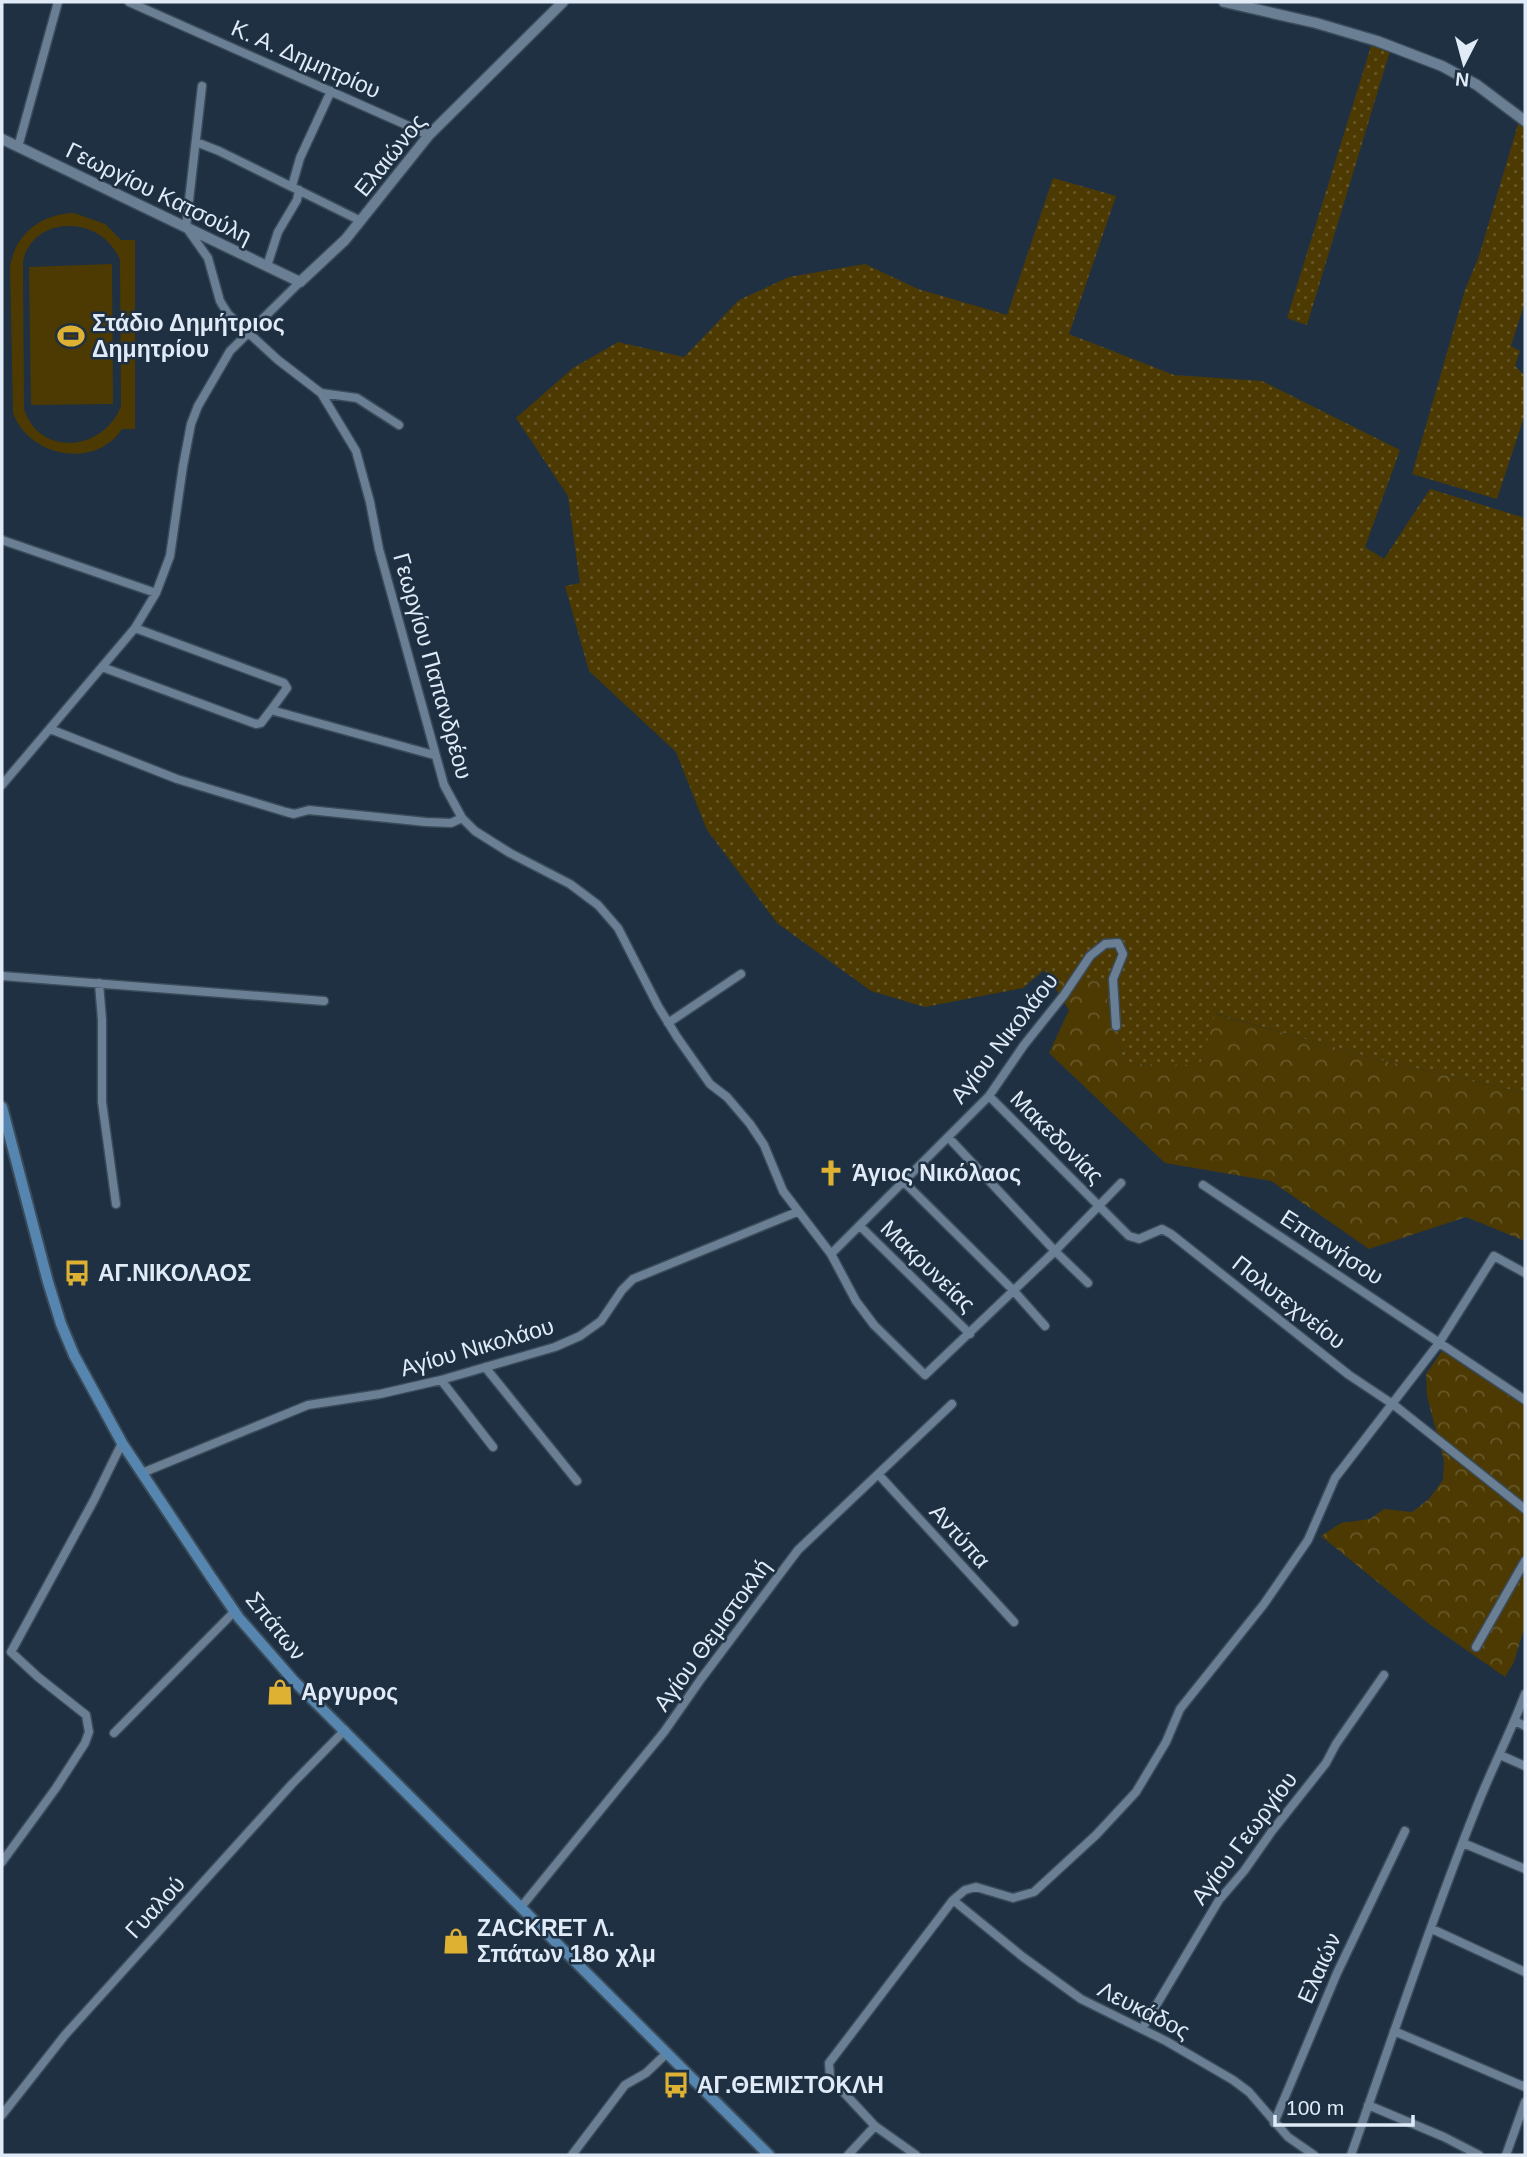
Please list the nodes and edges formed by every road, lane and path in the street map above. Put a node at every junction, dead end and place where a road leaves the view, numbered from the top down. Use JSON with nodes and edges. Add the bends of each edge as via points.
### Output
{"nodes":[{"id":1,"x":58,"y":2,"type":"edge"},
{"id":2,"x":129,"y":2,"type":"edge"},
{"id":3,"x":564,"y":2,"type":"edge"},
{"id":4,"x":1224,"y":2,"type":"edge"},
{"id":5,"x":202,"y":86,"type":"dead end"},
{"id":6,"x":331,"y":92,"type":"junction"},
{"id":7,"x":1525,"y":121,"type":"edge"},
{"id":8,"x":429,"y":135,"type":"junction"},
{"id":9,"x":2,"y":139,"type":"edge"},
{"id":10,"x":196,"y":142,"type":"junction"},
{"id":11,"x":18,"y":147,"type":"junction"},
{"id":12,"x":295,"y":188,"type":"junction"},
{"id":13,"x":361,"y":221,"type":"junction"},
{"id":14,"x":186,"y":227,"type":"junction"},
{"id":15,"x":267,"y":266,"type":"junction"},
{"id":16,"x":300,"y":282,"type":"junction"},
{"id":17,"x":247,"y":333,"type":"junction"},
{"id":18,"x":321,"y":393,"type":"junction"},
{"id":19,"x":399,"y":425,"type":"dead end"},
{"id":20,"x":2,"y":540,"type":"edge"},
{"id":21,"x":156,"y":593,"type":"junction"},
{"id":22,"x":135,"y":628,"type":"junction"},
{"id":23,"x":102,"y":667,"type":"junction"},
{"id":24,"x":271,"y":710,"type":"junction"},
{"id":25,"x":50,"y":729,"type":"junction"},
{"id":26,"x":434,"y":755,"type":"junction"},
{"id":27,"x":2,"y":785,"type":"edge"},
{"id":28,"x":461,"y":818,"type":"junction"},
{"id":29,"x":741,"y":974,"type":"dead end"},
{"id":30,"x":2,"y":976,"type":"edge"},
{"id":31,"x":99,"y":983,"type":"junction"},
{"id":32,"x":324,"y":1001,"type":"dead end"},
{"id":33,"x":668,"y":1023,"type":"junction"},
{"id":34,"x":1116,"y":1026,"type":"dead end"},
{"id":35,"x":989,"y":1096,"type":"junction"},
{"id":36,"x":2,"y":1107,"type":"edge"},
{"id":37,"x":948,"y":1137,"type":"junction"},
{"id":38,"x":904,"y":1182,"type":"junction"},
{"id":39,"x":1121,"y":1183,"type":"dead end"},
{"id":40,"x":1203,"y":1185,"type":"dead end"},
{"id":41,"x":116,"y":1204,"type":"dead end"},
{"id":42,"x":1097,"y":1205,"type":"junction"},
{"id":43,"x":797,"y":1212,"type":"junction"},
{"id":44,"x":860,"y":1226,"type":"junction"},
{"id":45,"x":1161,"y":1229,"type":"joint"},
{"id":46,"x":1055,"y":1251,"type":"junction"},
{"id":47,"x":831,"y":1254,"type":"junction"},
{"id":48,"x":1525,"y":1273,"type":"edge"},
{"id":49,"x":1088,"y":1283,"type":"dead end"},
{"id":50,"x":1013,"y":1290,"type":"junction"},
{"id":51,"x":1045,"y":1326,"type":"dead end"},
{"id":52,"x":970,"y":1334,"type":"junction"},
{"id":53,"x":1439,"y":1343,"type":"junction"},
{"id":54,"x":485,"y":1367,"type":"junction"},
{"id":55,"x":441,"y":1380,"type":"junction"},
{"id":56,"x":1525,"y":1400,"type":"edge"},
{"id":57,"x":952,"y":1404,"type":"dead end"},
{"id":58,"x":1394,"y":1405,"type":"junction"},
{"id":59,"x":122,"y":1443,"type":"junction"},
{"id":60,"x":493,"y":1447,"type":"dead end"},
{"id":61,"x":142,"y":1473,"type":"junction"},
{"id":62,"x":879,"y":1475,"type":"junction"},
{"id":63,"x":577,"y":1481,"type":"dead end"},
{"id":64,"x":1525,"y":1509,"type":"edge"},
{"id":65,"x":1525,"y":1561,"type":"edge"},
{"id":66,"x":235,"y":1611,"type":"junction"},
{"id":67,"x":1014,"y":1622,"type":"dead end"},
{"id":68,"x":2,"y":1645,"type":"edge"},
{"id":69,"x":1476,"y":1647,"type":"dead end"},
{"id":70,"x":11,"y":1652,"type":"junction"},
{"id":71,"x":1384,"y":1675,"type":"dead end"},
{"id":72,"x":1525,"y":1694,"type":"edge"},
{"id":73,"x":1515,"y":1721,"type":"junction"},
{"id":74,"x":1525,"y":1726,"type":"edge"},
{"id":75,"x":345,"y":1730,"type":"junction"},
{"id":76,"x":114,"y":1733,"type":"dead end"},
{"id":77,"x":1500,"y":1755,"type":"junction"},
{"id":78,"x":1525,"y":1766,"type":"edge"},
{"id":79,"x":1405,"y":1831,"type":"dead end"},
{"id":80,"x":1463,"y":1843,"type":"junction"},
{"id":81,"x":2,"y":1862,"type":"edge"},
{"id":82,"x":1525,"y":1869,"type":"edge"},
{"id":83,"x":953,"y":1900,"type":"junction"},
{"id":84,"x":522,"y":1906,"type":"junction"},
{"id":85,"x":1432,"y":1929,"type":"junction"},
{"id":86,"x":1525,"y":1972,"type":"edge"},
{"id":87,"x":1142,"y":2029,"type":"junction"},
{"id":88,"x":1394,"y":2031,"type":"junction"},
{"id":89,"x":667,"y":2053,"type":"junction"},
{"id":90,"x":1525,"y":2087,"type":"edge"},
{"id":91,"x":1525,"y":2102,"type":"edge"},
{"id":92,"x":1368,"y":2105,"type":"junction"},
{"id":93,"x":2,"y":2115,"type":"edge"},
{"id":94,"x":1274,"y":2123,"type":"junction"},
{"id":95,"x":875,"y":2126,"type":"junction"},
{"id":96,"x":1509,"y":2153,"type":"edge"},
{"id":97,"x":572,"y":2155,"type":"edge"},
{"id":98,"x":769,"y":2155,"type":"edge"},
{"id":99,"x":848,"y":2155,"type":"edge"},
{"id":100,"x":916,"y":2155,"type":"edge"},
{"id":101,"x":1314,"y":2155,"type":"edge"},
{"id":102,"x":1351,"y":2155,"type":"edge"},
{"id":103,"x":1479,"y":2155,"type":"edge"}],
"edges":[{"from":1,"to":11,"type":"street"},
{"from":2,"to":6,"type":"street","name":"Κ. Α. Δημητρίου"},
{"from":3,"to":8,"type":"street","name":"Ελαιώνος"},
{"from":4,"to":7,"type":"street","via":[[1316,23],[1442,66]]},
{"from":5,"to":10,"type":"street"},
{"from":6,"to":8,"type":"street","name":"Κ. Α. Δημητρίου"},
{"from":6,"to":12,"type":"street","via":[[300,158]]},
{"from":8,"to":13,"type":"street","name":"Ελαιώνος"},
{"from":9,"to":11,"type":"street","name":"Γεωργίου Κατσούλη"},
{"from":10,"to":12,"type":"street"},
{"from":10,"to":14,"type":"street"},
{"from":11,"to":14,"type":"street","name":"Γεωργίου Κατσούλη"},
{"from":12,"to":13,"type":"street"},
{"from":12,"to":15,"type":"street","via":[[297,200],[278,232]]},
{"from":13,"to":16,"type":"street","name":"Ελαιώνος"},
{"from":14,"to":15,"type":"street","name":"Γεωργίου Κατσούλη"},
{"from":14,"to":17,"type":"street","name":"Γεωργίου Παπανδρέου","via":[[208,257],[228,314]]},
{"from":15,"to":16,"type":"street","name":"Γεωργίου Κατσούλη"},
{"from":16,"to":17,"type":"street","name":"Ελαιώνος"},
{"from":17,"to":18,"type":"street","name":"Γεωργίου Παπανδρέου"},
{"from":17,"to":21,"type":"street","name":"Ελαιώνος","via":[[230,351],[194,415],[170,556]]},
{"from":18,"to":19,"type":"street","via":[[357,398]]},
{"from":18,"to":26,"type":"street","name":"Γεωργίου Παπανδρέου","via":[[356,452]]},
{"from":20,"to":21,"type":"street"},
{"from":21,"to":22,"type":"street","name":"Ελαιώνος"},
{"from":22,"to":23,"type":"street","name":"Ελαιώνος"},
{"from":22,"to":24,"type":"street","via":[[284,683],[287,688]]},
{"from":23,"to":24,"type":"street","via":[[256,724]]},
{"from":23,"to":25,"type":"street","name":"Ελαιώνος"},
{"from":24,"to":26,"type":"street"},
{"from":25,"to":27,"type":"street","name":"Ελαιώνος"},
{"from":25,"to":28,"type":"street","via":[[177,779],[294,814],[309,810],[426,822]]},
{"from":26,"to":28,"type":"street","name":"Γεωργίου Παπανδρέου"},
{"from":28,"to":33,"type":"street","name":"Γεωργίου Παπανδρέου","via":[[598,905],[618,928]]},
{"from":29,"to":33,"type":"street"},
{"from":30,"to":31,"type":"street"},
{"from":31,"to":32,"type":"street"},
{"from":31,"to":41,"type":"street","via":[[102,1102]]},
{"from":33,"to":43,"type":"street","name":"Γεωργίου Παπανδρέου","via":[[710,1084],[750,1124]]},
{"from":34,"to":35,"type":"street","name":"Αγίου Νικολάου","via":[[1112,979],[1123,954],[1118,943],[1105,944],[1090,956]]},
{"from":35,"to":37,"type":"street","name":"Αγίου Νικολάου"},
{"from":35,"to":42,"type":"street","name":"Μακεδονίας"},
{"from":36,"to":59,"type":"main road","name":"Σπάτων","via":[[61,1324]]},
{"from":37,"to":38,"type":"street","name":"Αγίου Νικολάου"},
{"from":37,"to":46,"type":"street"},
{"from":38,"to":44,"type":"street","name":"Αγίου Νικολάου"},
{"from":38,"to":50,"type":"street"},
{"from":39,"to":42,"type":"street"},
{"from":40,"to":53,"type":"street","name":"Επτανήσου"},
{"from":42,"to":45,"type":"street","name":"Μακεδονίας","via":[[1129,1236],[1139,1239]]},
{"from":42,"to":46,"type":"street"},
{"from":43,"to":47,"type":"street","name":"Γεωργίου Παπανδρέου"},
{"from":43,"to":54,"type":"street","name":"Αγίου Νικολάου","via":[[634,1279],[601,1321],[580,1336]]},
{"from":44,"to":47,"type":"street","name":"Αγίου Νικολάου"},
{"from":44,"to":52,"type":"street","name":"Μακρυνείας"},
{"from":45,"to":58,"type":"street","name":"Πολυτεχνείου"},
{"from":46,"to":49,"type":"street"},
{"from":46,"to":50,"type":"street"},
{"from":47,"to":52,"type":"street","name":"Γεωργίου Παπανδρέου","via":[[874,1325],[925,1375]]},
{"from":48,"to":53,"type":"street","via":[[1494,1256]]},
{"from":50,"to":51,"type":"street"},
{"from":50,"to":52,"type":"street"},
{"from":53,"to":56,"type":"street","name":"Επτανήσου"},
{"from":53,"to":58,"type":"street"},
{"from":54,"to":55,"type":"street","name":"Αγίου Νικολάου"},
{"from":54,"to":63,"type":"street"},
{"from":55,"to":60,"type":"street"},
{"from":55,"to":61,"type":"street","name":"Αγίου Νικολάου","via":[[308,1405]]},
{"from":57,"to":62,"type":"street","name":"Αγίου Θεμιστοκλή"},
{"from":58,"to":64,"type":"street","name":"Πολυτεχνείου"},
{"from":58,"to":83,"type":"street","via":[[1335,1478],[1308,1540],[1265,1604],[1180,1709],[1136,1792],[1034,1892],[1013,1898],[976,1887],[965,1889]]},
{"from":59,"to":61,"type":"main road","name":"Σπάτων"},
{"from":59,"to":70,"type":"street"},
{"from":61,"to":66,"type":"main road","name":"Σπάτων"},
{"from":62,"to":67,"type":"street","name":"Αντύπα"},
{"from":62,"to":84,"type":"street","name":"Αγίου Θεμιστοκλή","via":[[799,1550],[664,1732]]},
{"from":65,"to":69,"type":"street"},
{"from":66,"to":75,"type":"main road","name":"Σπάτων","via":[[267,1652]]},
{"from":66,"to":76,"type":"street"},
{"from":68,"to":70,"type":"street"},
{"from":70,"to":81,"type":"street","via":[[86,1715],[89,1732],[56,1788]]},
{"from":71,"to":87,"type":"street","name":"Αγίου Γεωργίου","via":[[1326,1763],[1219,1900]]},
{"from":72,"to":73,"type":"street"},
{"from":73,"to":74,"type":"street"},
{"from":73,"to":77,"type":"street"},
{"from":75,"to":84,"type":"main road","name":"Σπάτων"},
{"from":75,"to":93,"type":"street","name":"Γυαλού","via":[[84,2014]]},
{"from":77,"to":78,"type":"street"},
{"from":77,"to":80,"type":"street"},
{"from":79,"to":94,"type":"street","name":"Ελαιών","via":[[1337,1973]]},
{"from":80,"to":82,"type":"street"},
{"from":80,"to":85,"type":"street"},
{"from":83,"to":87,"type":"street","name":"Λευκάδος","via":[[1081,1999]]},
{"from":83,"to":95,"type":"street","via":[[829,2063],[835,2083]]},
{"from":84,"to":89,"type":"main road","name":"Σπάτων"},
{"from":85,"to":86,"type":"street"},
{"from":85,"to":88,"type":"street"},
{"from":87,"to":94,"type":"street","name":"Λευκάδος","via":[[1233,2080]]},
{"from":88,"to":90,"type":"street"},
{"from":88,"to":92,"type":"street"},
{"from":89,"to":97,"type":"street","via":[[625,2085]]},
{"from":89,"to":98,"type":"main road","name":"Σπάτων"},
{"from":91,"to":96,"type":"street"},
{"from":92,"to":102,"type":"street"},
{"from":92,"to":103,"type":"street"},
{"from":94,"to":101,"type":"street","name":"Λευκάδος"},
{"from":95,"to":99,"type":"street"},
{"from":95,"to":100,"type":"street"}]}
